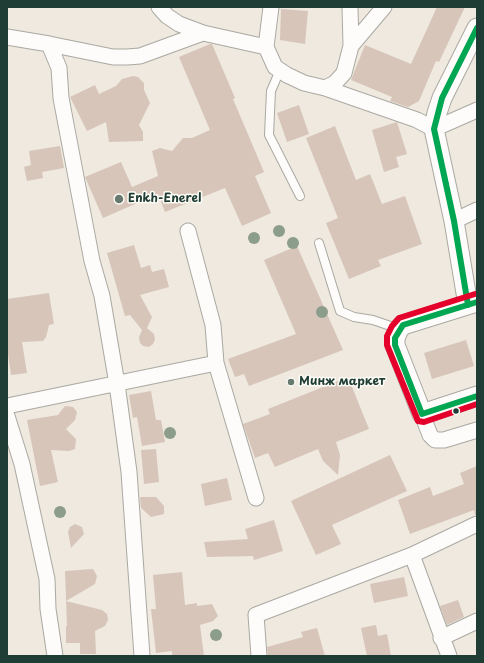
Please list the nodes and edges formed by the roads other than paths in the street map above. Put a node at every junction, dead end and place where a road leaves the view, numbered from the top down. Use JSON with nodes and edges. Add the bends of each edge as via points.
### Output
{"nodes":[{"id":1,"x":159,"y":7,"type":"edge"},
{"id":2,"x":272,"y":7,"type":"edge"},
{"id":3,"x":350,"y":7,"type":"edge"},
{"id":4,"x":384,"y":7,"type":"edge"},
{"id":5,"x":477,"y":28,"type":"edge"},
{"id":6,"x":203,"y":33,"type":"junction"},
{"id":7,"x":7,"y":37,"type":"edge"},
{"id":8,"x":49,"y":44,"type":"junction"},
{"id":9,"x":352,"y":46,"type":"junction"},
{"id":10,"x":266,"y":47,"type":"junction"},
{"id":11,"x":280,"y":70,"type":"junction"},
{"id":12,"x":325,"y":88,"type":"junction"},
{"id":13,"x":477,"y":110,"type":"edge"},
{"id":14,"x":434,"y":129,"type":"junction"},
{"id":15,"x":300,"y":196,"type":"dead end"},
{"id":16,"x":477,"y":210,"type":"edge"},
{"id":17,"x":454,"y":221,"type":"junction"},
{"id":18,"x":188,"y":231,"type":"dead end"},
{"id":19,"x":319,"y":243,"type":"dead end"},
{"id":20,"x":473,"y":304,"type":"edge"},
{"id":21,"x":398,"y":329,"type":"junction"},
{"id":22,"x":216,"y":363,"type":"junction"},
{"id":23,"x":117,"y":384,"type":"junction"},
{"id":24,"x":477,"y":396,"type":"edge"},
{"id":25,"x":7,"y":406,"type":"edge"},
{"id":26,"x":422,"y":414,"type":"junction"},
{"id":27,"x":7,"y":416,"type":"edge"},
{"id":28,"x":477,"y":430,"type":"edge"},
{"id":29,"x":256,"y":498,"type":"dead end"},
{"id":30,"x":477,"y":524,"type":"edge"},
{"id":31,"x":412,"y":555,"type":"junction"},
{"id":32,"x":477,"y":621,"type":"edge"},
{"id":33,"x":442,"y":638,"type":"junction"},
{"id":34,"x":55,"y":656,"type":"edge"},
{"id":35,"x":142,"y":656,"type":"edge"},
{"id":36,"x":259,"y":656,"type":"edge"},
{"id":37,"x":449,"y":656,"type":"edge"}],
"edges":[{"from":1,"to":6,"type":"street","via":[[179,24]]},
{"from":2,"to":10,"type":"street"},
{"from":3,"to":9,"type":"street"},
{"from":4,"to":9,"type":"street"},
{"from":5,"to":14,"type":"street","via":[[442,98],[436,113]]},
{"from":6,"to":8,"type":"street","via":[[140,56],[127,57],[114,57]]},
{"from":6,"to":10,"type":"street"},
{"from":7,"to":8,"type":"street"},
{"from":8,"to":23,"type":"street","via":[[59,68],[61,98],[92,261],[102,296]]},
{"from":9,"to":12,"type":"street","via":[[344,73],[335,83]]},
{"from":10,"to":11,"type":"street","via":[[275,67]]},
{"from":11,"to":12,"type":"street","via":[[304,83]]},
{"from":11,"to":15,"type":"lane","via":[[271,91],[269,135]]},
{"from":12,"to":14,"type":"street","via":[[417,120]]},
{"from":13,"to":14,"type":"street"},
{"from":14,"to":17,"type":"street"},
{"from":16,"to":17,"type":"street"},
{"from":17,"to":20,"type":"street"},
{"from":18,"to":22,"type":"street","via":[[213,325]]},
{"from":19,"to":21,"type":"lane","via":[[340,311]]},
{"from":20,"to":21,"type":"street","via":[[403,325]]},
{"from":21,"to":26,"type":"street","via":[[395,345]]},
{"from":22,"to":23,"type":"street"},
{"from":22,"to":29,"type":"street"},
{"from":23,"to":25,"type":"street"},
{"from":23,"to":35,"type":"street","via":[[129,472]]},
{"from":24,"to":26,"type":"street"},
{"from":26,"to":28,"type":"street","via":[[430,435],[435,440],[444,440]]},
{"from":27,"to":34,"type":"street","via":[[22,464],[47,580],[48,609]]},
{"from":30,"to":31,"type":"street"},
{"from":31,"to":33,"type":"street"},
{"from":31,"to":36,"type":"street","via":[[256,615]]},
{"from":32,"to":33,"type":"street"},
{"from":33,"to":37,"type":"street"}]}
